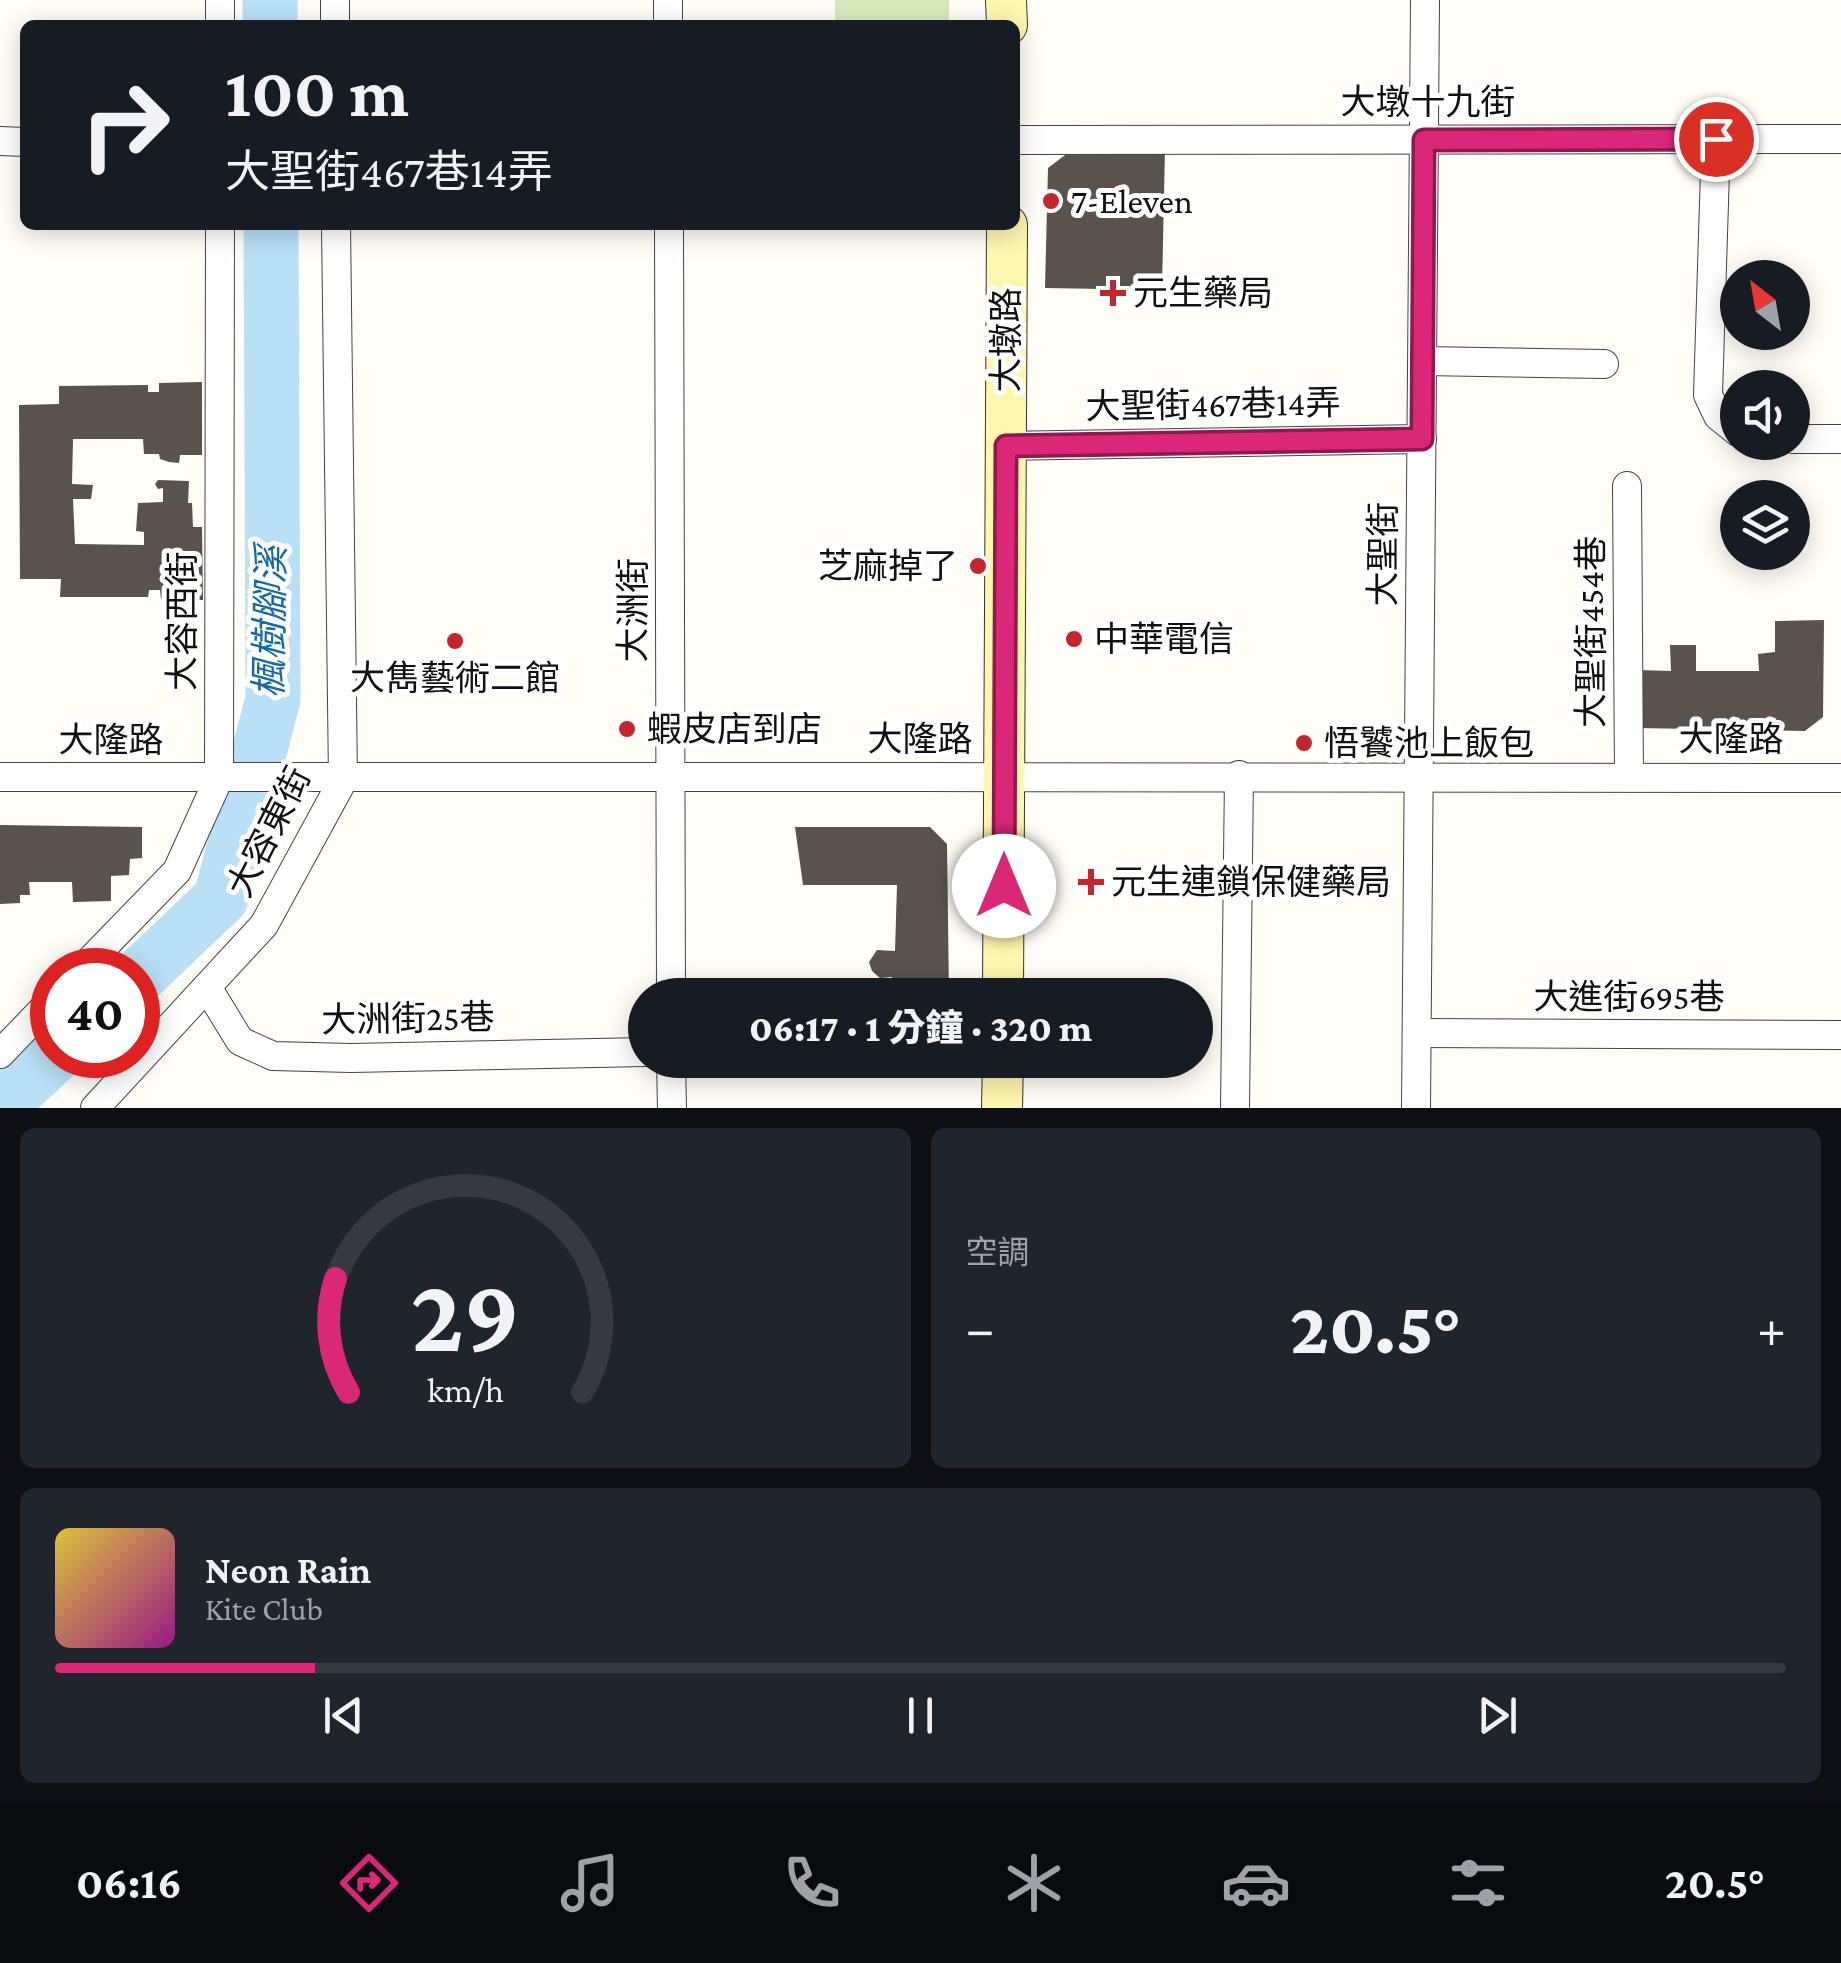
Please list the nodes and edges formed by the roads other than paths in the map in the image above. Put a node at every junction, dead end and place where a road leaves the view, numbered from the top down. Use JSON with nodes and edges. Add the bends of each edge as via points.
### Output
{"nodes":[{"id":1,"x":1425,"y":0,"type":"edge"},
{"id":2,"x":1716,"y":139,"type":"junction"},
{"id":3,"x":1020,"y":140,"type":"edge"},
{"id":4,"x":1424,"y":140,"type":"junction"},
{"id":5,"x":1841,"y":140,"type":"edge"},
{"id":6,"x":220,"y":230,"type":"edge"},
{"id":7,"x":336,"y":230,"type":"edge"},
{"id":8,"x":669,"y":230,"type":"edge"},
{"id":9,"x":1006,"y":230,"type":"edge"},
{"id":10,"x":1423,"y":361,"type":"junction"},
{"id":11,"x":1604,"y":364,"type":"dead end"},
{"id":12,"x":1720,"y":418,"type":"edge"},
{"id":13,"x":1422,"y":439,"type":"junction"},
{"id":14,"x":1810,"y":439,"type":"edge"},
{"id":15,"x":1841,"y":439,"type":"edge"},
{"id":16,"x":1006,"y":446,"type":"junction"},
{"id":17,"x":1627,"y":486,"type":"dead end"},
{"id":18,"x":1419,"y":775,"type":"junction"},
{"id":19,"x":1004,"y":776,"type":"junction"},
{"id":20,"x":1239,"y":776,"type":"junction"},
{"id":21,"x":1630,"y":776,"type":"junction"},
{"id":22,"x":0,"y":777,"type":"edge"},
{"id":23,"x":219,"y":778,"type":"junction"},
{"id":24,"x":671,"y":778,"type":"junction"},
{"id":25,"x":1841,"y":778,"type":"edge"},
{"id":26,"x":343,"y":780,"type":"junction"},
{"id":27,"x":102,"y":948,"type":"edge"},
{"id":28,"x":672,"y":978,"type":"edge"},
{"id":29,"x":1003,"y":978,"type":"edge"},
{"id":30,"x":207,"y":987,"type":"junction"},
{"id":31,"x":30,"y":1023,"type":"edge"},
{"id":32,"x":1417,"y":1033,"type":"junction"},
{"id":33,"x":1841,"y":1035,"type":"edge"},
{"id":34,"x":628,"y":1052,"type":"edge"},
{"id":35,"x":0,"y":1054,"type":"edge"},
{"id":36,"x":672,"y":1078,"type":"edge"},
{"id":37,"x":1002,"y":1078,"type":"edge"},
{"id":38,"x":94,"y":1108,"type":"edge"},
{"id":39,"x":672,"y":1108,"type":"edge"},
{"id":40,"x":1002,"y":1108,"type":"edge"},
{"id":41,"x":1236,"y":1108,"type":"edge"},
{"id":42,"x":1416,"y":1108,"type":"edge"}],
"edges":[{"from":1,"to":4,"type":"street","name":"大聖街"},
{"from":2,"to":4,"type":"street","name":"大墩十九街"},
{"from":2,"to":5,"type":"street","name":"大墩十九街"},
{"from":2,"to":12,"type":"street","via":[[1708,395]]},
{"from":3,"to":4,"type":"street","name":"大墩十九街"},
{"from":4,"to":10,"type":"street","name":"大聖街"},
{"from":6,"to":23,"type":"street","name":"大容西街"},
{"from":7,"to":26,"type":"street","name":"大容東街"},
{"from":8,"to":24,"type":"street","name":"大洲街"},
{"from":9,"to":16,"type":"street","name":"大墩路"},
{"from":10,"to":11,"type":"street"},
{"from":10,"to":13,"type":"street","name":"大聖街"},
{"from":13,"to":16,"type":"street","name":"大聖街467巷14弄"},
{"from":13,"to":18,"type":"street","name":"大聖街"},
{"from":14,"to":15,"type":"street"},
{"from":16,"to":19,"type":"street","name":"大墩路"},
{"from":17,"to":21,"type":"street","name":"大聖街454巷"},
{"from":18,"to":20,"type":"street","name":"大隆路"},
{"from":18,"to":21,"type":"street","name":"大隆路"},
{"from":18,"to":32,"type":"street","name":"大聖街"},
{"from":19,"to":20,"type":"street","name":"大隆路"},
{"from":19,"to":24,"type":"street","name":"大隆路"},
{"from":19,"to":29,"type":"street","name":"大墩路"},
{"from":20,"to":41,"type":"street"},
{"from":21,"to":25,"type":"street","name":"大隆路"},
{"from":22,"to":23,"type":"street","name":"大隆路"},
{"from":23,"to":26,"type":"street","name":"大隆路"},
{"from":23,"to":27,"type":"street","name":"大容西街","via":[[177,871]]},
{"from":24,"to":26,"type":"street","name":"大隆路"},
{"from":24,"to":28,"type":"street","name":"大洲街"},
{"from":26,"to":30,"type":"street","name":"大容東街","via":[[264,926]]},
{"from":30,"to":34,"type":"street","name":"大洲街25巷","via":[[240,1041],[273,1056]]},
{"from":30,"to":38,"type":"street","name":"大容東街"},
{"from":31,"to":35,"type":"street"},
{"from":32,"to":33,"type":"street","name":"大進街695巷"},
{"from":32,"to":42,"type":"street","name":"大聖街"},
{"from":36,"to":39,"type":"street"},
{"from":37,"to":40,"type":"street"}]}
